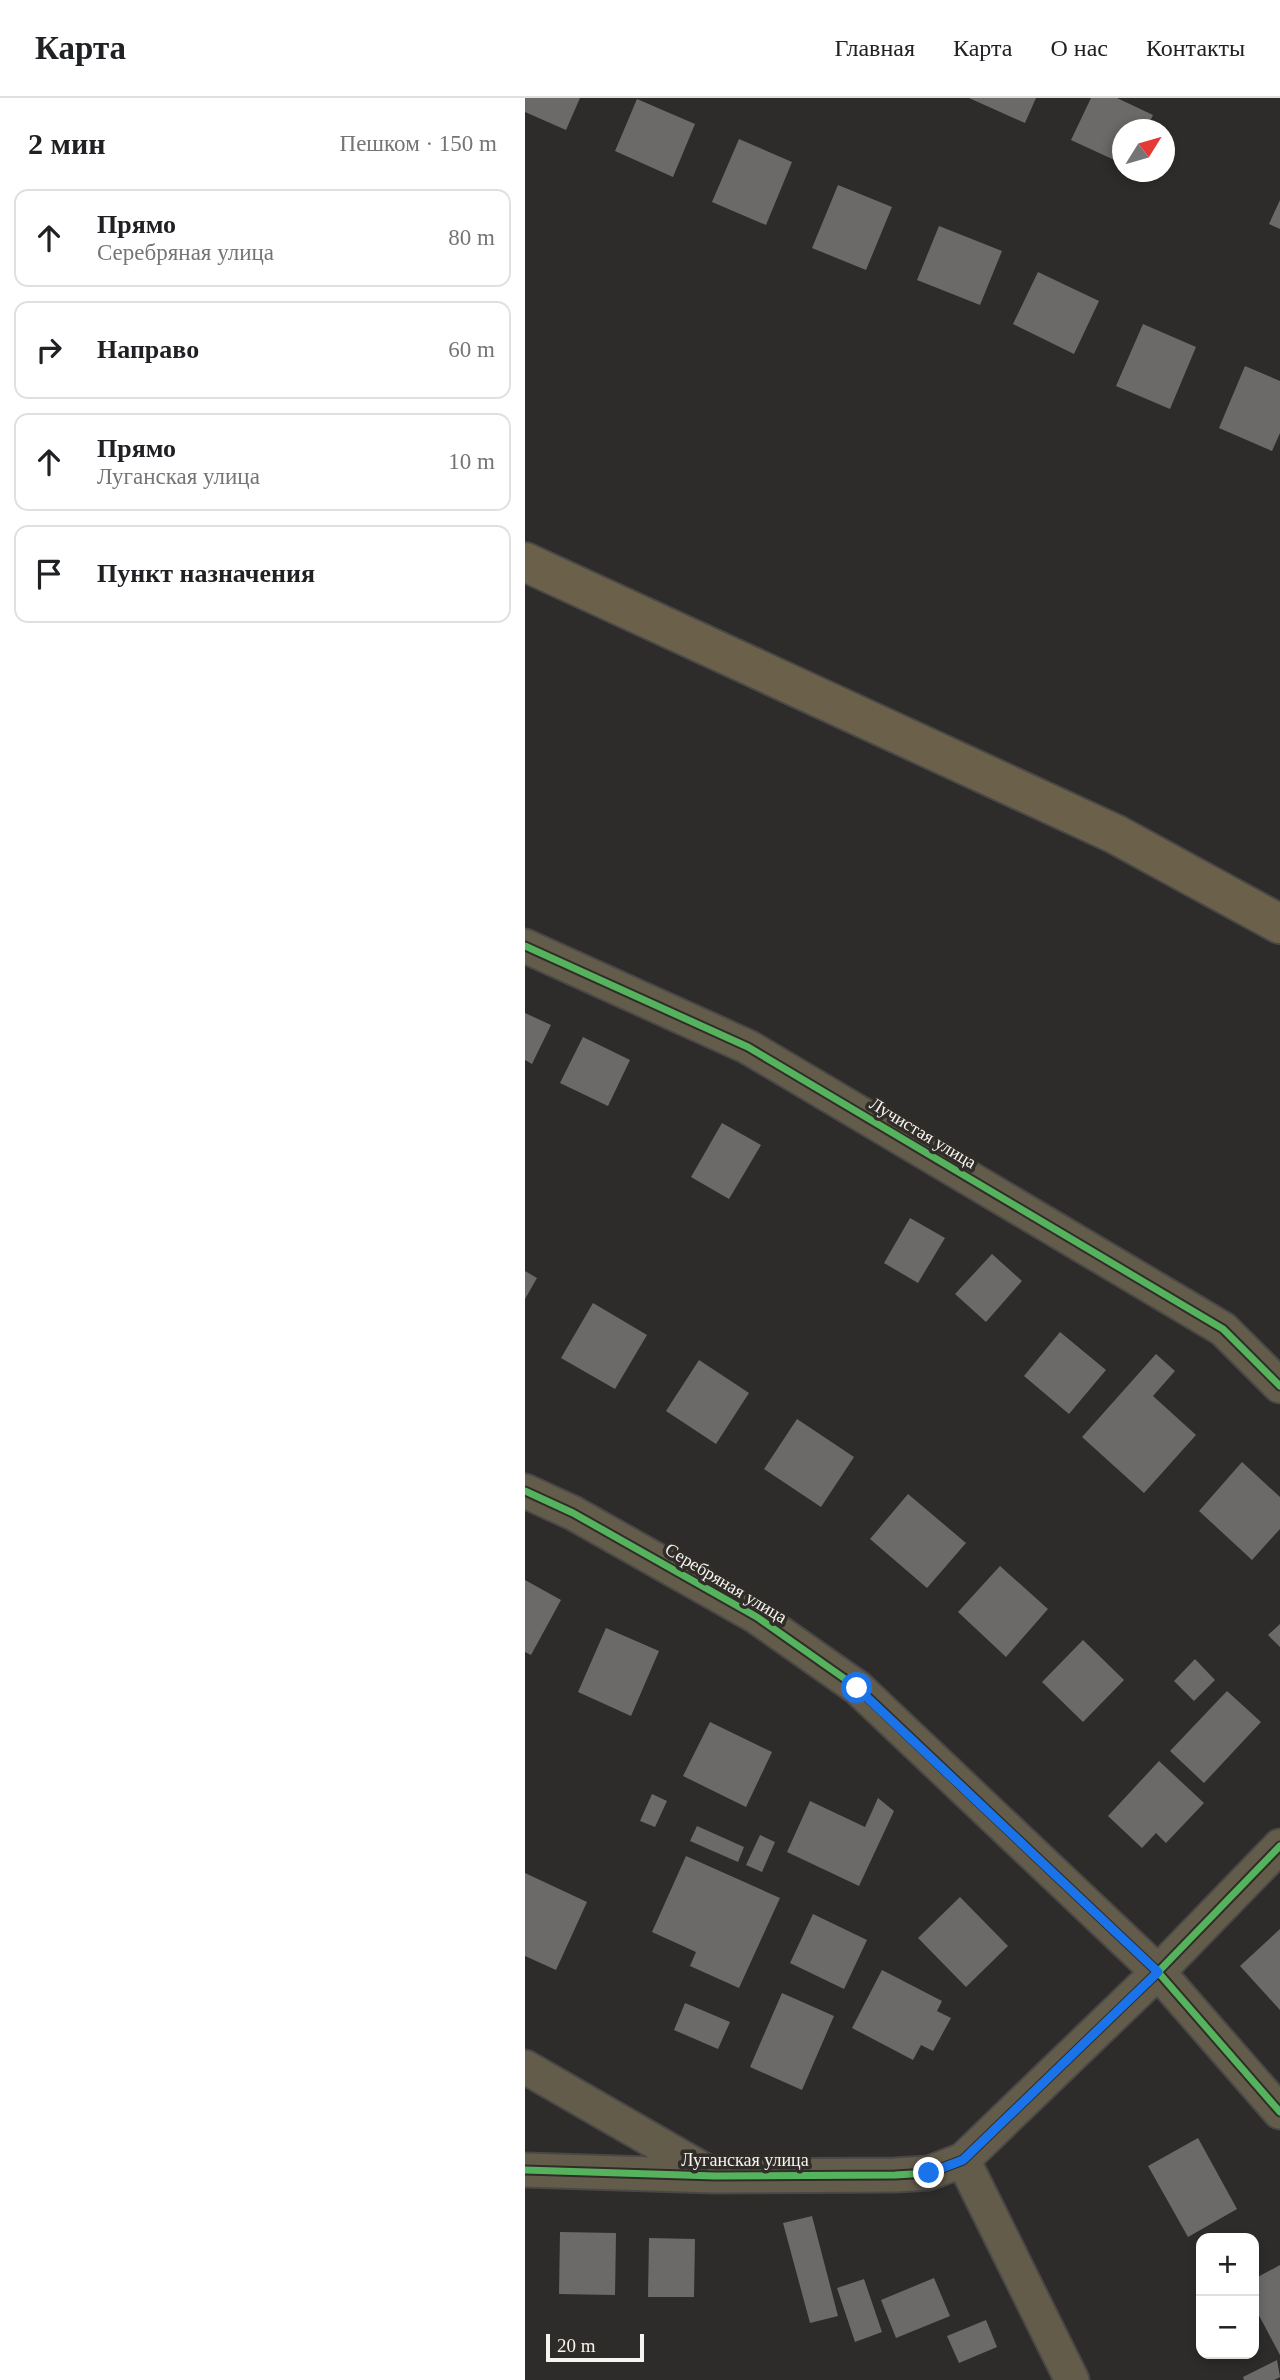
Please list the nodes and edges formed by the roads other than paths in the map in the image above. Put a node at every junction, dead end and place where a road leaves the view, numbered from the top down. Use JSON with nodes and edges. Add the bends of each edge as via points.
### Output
{"nodes":[{"id":1,"x":525,"y":562,"type":"edge"},
{"id":2,"x":1280,"y":924,"type":"edge"},
{"id":3,"x":525,"y":946,"type":"edge"},
{"id":4,"x":1280,"y":1385,"type":"edge"},
{"id":5,"x":525,"y":1491,"type":"edge"},
{"id":6,"x":1280,"y":1846,"type":"edge"},
{"id":7,"x":1158,"y":1972,"type":"junction"},
{"id":8,"x":525,"y":2067,"type":"edge"},
{"id":9,"x":1280,"y":2112,"type":"edge"},
{"id":10,"x":963,"y":2160,"type":"junction"},
{"id":11,"x":525,"y":2171,"type":"edge"},
{"id":12,"x":715,"y":2176,"type":"junction"},
{"id":13,"x":1072,"y":2380,"type":"edge"}],
"edges":[{"from":1,"to":2,"type":"main road","via":[[1115,834]]},
{"from":3,"to":4,"type":"street","name":"Лучистая улица","via":[[748,1047],[1223,1329]]},
{"from":5,"to":7,"type":"street","name":"Серебряная улица","via":[[573,1513],[757,1617],[857,1688]]},
{"from":6,"to":7,"type":"street"},
{"from":7,"to":9,"type":"street","name":"Серебряная улица"},
{"from":7,"to":10,"type":"street"},
{"from":8,"to":12,"type":"street"},
{"from":10,"to":12,"type":"street","name":"Луганская улица","via":[[929,2173]]},
{"from":10,"to":13,"type":"street"},
{"from":11,"to":12,"type":"street","name":"Луганская улица"}]}
